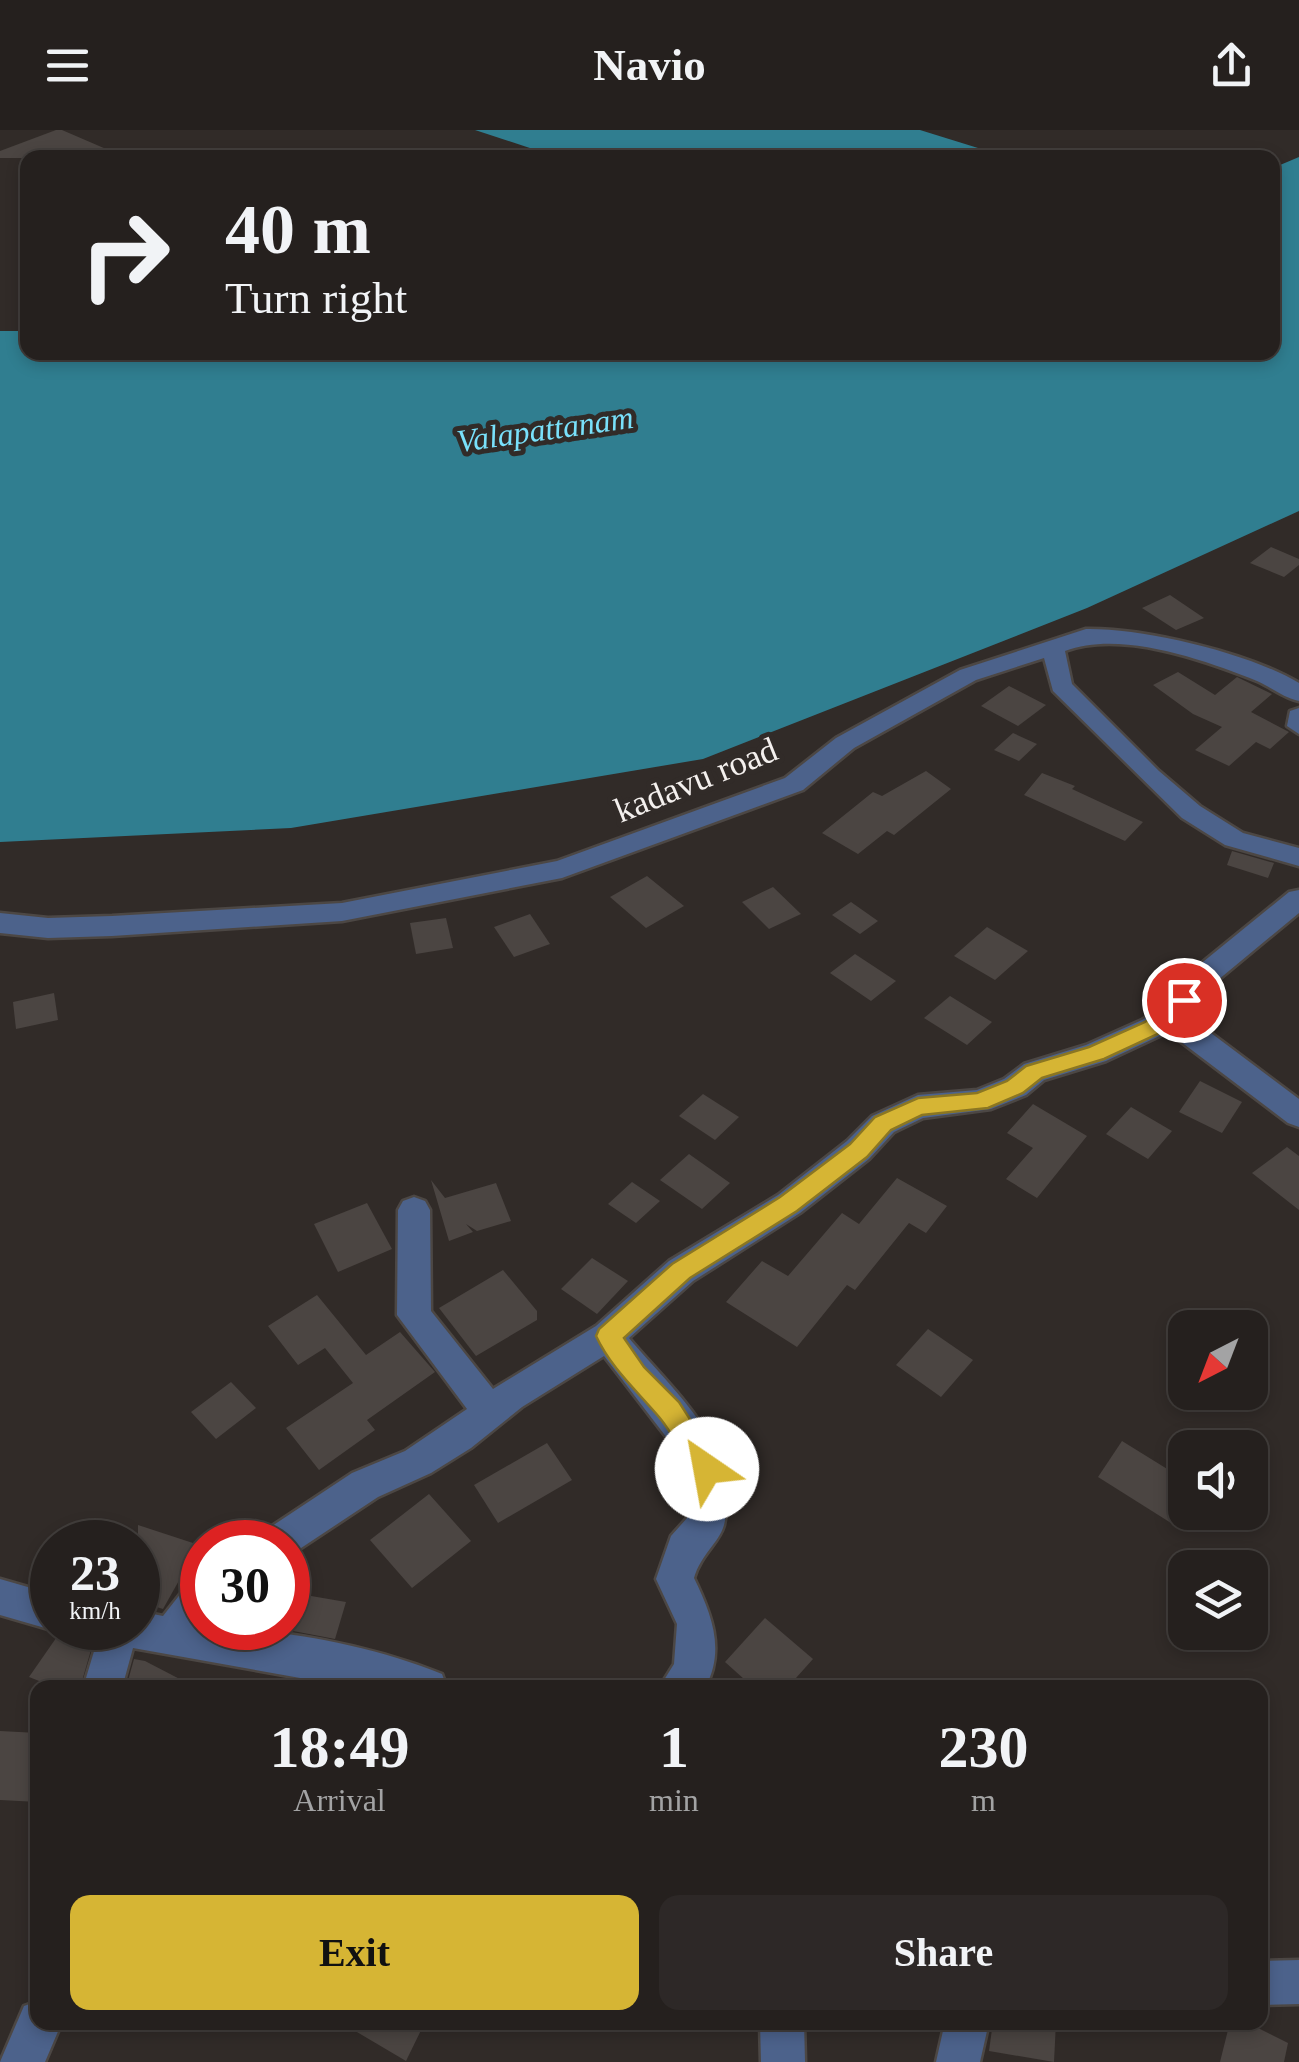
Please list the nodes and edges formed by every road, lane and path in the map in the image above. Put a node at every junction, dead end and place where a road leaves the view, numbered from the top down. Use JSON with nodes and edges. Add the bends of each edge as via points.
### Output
{"nodes":[{"id":1,"x":1053,"y":647,"type":"junction"},
{"id":2,"x":1299,"y":694,"type":"edge"},
{"id":3,"x":1299,"y":716,"type":"edge"},
{"id":4,"x":1299,"y":726,"type":"edge"},
{"id":5,"x":1299,"y":857,"type":"edge"},
{"id":6,"x":1299,"y":898,"type":"edge"},
{"id":7,"x":0,"y":922,"type":"edge"},
{"id":8,"x":1169,"y":1018,"type":"junction"},
{"id":9,"x":1299,"y":1115,"type":"edge"},
{"id":10,"x":414,"y":1210,"type":"dead end"},
{"id":11,"x":608,"y":1336,"type":"junction"},
{"id":12,"x":490,"y":1412,"type":"junction"},
{"id":13,"x":310,"y":1521,"type":"edge"},
{"id":14,"x":0,"y":1597,"type":"edge"},
{"id":15,"x":30,"y":1606,"type":"edge"},
{"id":16,"x":180,"y":1623,"type":"edge"},
{"id":17,"x":160,"y":1634,"type":"edge"},
{"id":18,"x":170,"y":1635,"type":"junction"},
{"id":19,"x":115,"y":1650,"type":"edge"},
{"id":20,"x":105,"y":1680,"type":"edge"},
{"id":21,"x":399,"y":1680,"type":"edge"},
{"id":22,"x":686,"y":1680,"type":"edge"},
{"id":23,"x":1299,"y":1982,"type":"edge"},
{"id":24,"x":1268,"y":1983,"type":"edge"},
{"id":25,"x":36,"y":2030,"type":"edge"},
{"id":26,"x":779,"y":2030,"type":"edge"},
{"id":27,"x":965,"y":2030,"type":"edge"},
{"id":28,"x":22,"y":2062,"type":"edge"},
{"id":29,"x":783,"y":2062,"type":"edge"},
{"id":30,"x":958,"y":2062,"type":"edge"}],
"edges":[{"from":1,"to":2,"type":"street","name":"kadavu road","via":[[1091,636],[1190,652]]},
{"from":1,"to":5,"type":"street","via":[[1061,686],[1177,800],[1234,839]]},
{"from":1,"to":7,"type":"street","name":"kadavu road","via":[[968,675],[845,743],[794,784],[562,870],[342,912],[48,928]]},
{"from":3,"to":4,"type":"street"},
{"from":6,"to":8,"type":"street","via":[[1208,973]]},
{"from":8,"to":9,"type":"street"},
{"from":8,"to":11,"type":"street","via":[[1096,1053],[1034,1072],[980,1102],[918,1107],[883,1124],[788,1204],[681,1271]]},
{"from":10,"to":12,"type":"street","via":[[414,1315]]},
{"from":11,"to":12,"type":"street"},
{"from":11,"to":22,"type":"street","via":[[707,1469],[706,1524],[684,1548],[675,1580],[696,1624],[693,1672]]},
{"from":12,"to":13,"type":"street","via":[[446,1446],[365,1485]]},
{"from":14,"to":15,"type":"street"},
{"from":16,"to":18,"type":"street"},
{"from":17,"to":18,"type":"street"},
{"from":18,"to":21,"type":"street"},
{"from":19,"to":20,"type":"street"},
{"from":23,"to":24,"type":"street"},
{"from":25,"to":28,"type":"street"},
{"from":26,"to":29,"type":"street"},
{"from":27,"to":30,"type":"street"}]}
